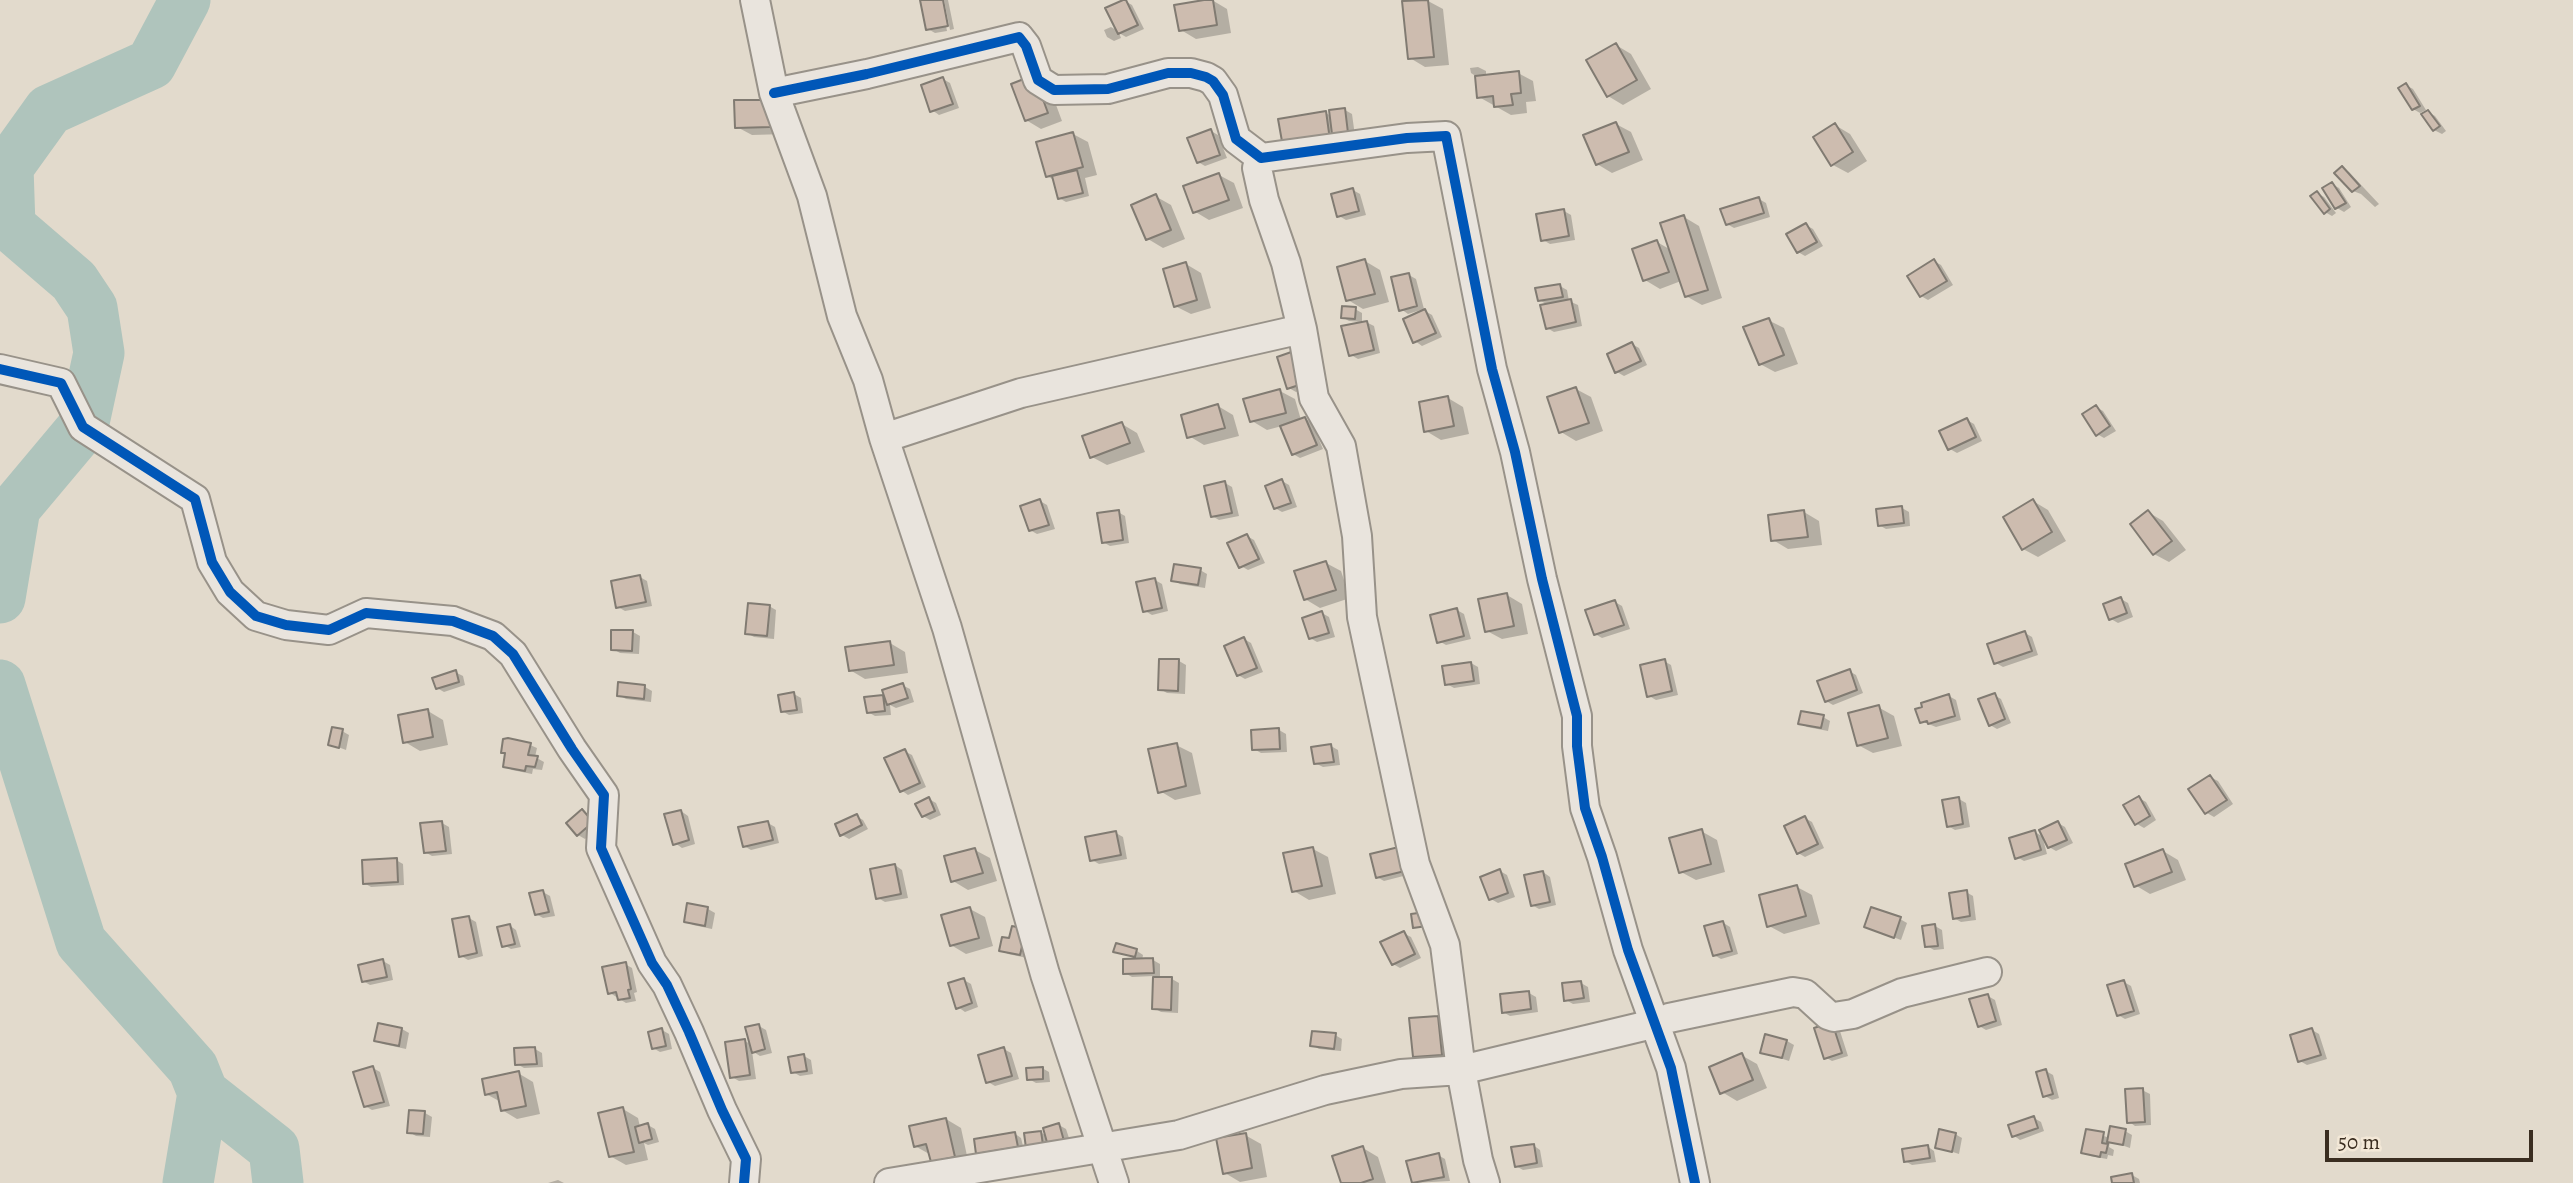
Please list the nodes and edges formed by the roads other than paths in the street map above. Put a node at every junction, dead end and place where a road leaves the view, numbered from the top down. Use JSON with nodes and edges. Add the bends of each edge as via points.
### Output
{"nodes":[{"id":1,"x":755,"y":0,"type":"edge"},
{"id":2,"x":775,"y":93,"type":"junction"},
{"id":3,"x":1261,"y":158,"type":"junction"},
{"id":4,"x":1302,"y":330,"type":"junction"},
{"id":5,"x":0,"y":369,"type":"edge"},
{"id":6,"x":884,"y":438,"type":"junction"},
{"id":7,"x":1987,"y":972,"type":"dead end"},
{"id":8,"x":1653,"y":1024,"type":"junction"},
{"id":9,"x":1461,"y":1070,"type":"junction"},
{"id":10,"x":1101,"y":1148,"type":"junction"},
{"id":11,"x":744,"y":1183,"type":"edge"},
{"id":12,"x":889,"y":1183,"type":"edge"},
{"id":13,"x":1114,"y":1183,"type":"edge"},
{"id":14,"x":1485,"y":1183,"type":"edge"},
{"id":15,"x":1695,"y":1183,"type":"edge"}],
"edges":[{"from":1,"to":2,"type":"street"},
{"from":2,"to":3,"type":"street","via":[[1019,37],[1038,80],[1055,90],[1108,89],[1168,73],[1206,77],[1223,95],[1236,139]]},
{"from":2,"to":6,"type":"street","via":[[812,196],[842,316],[868,380]]},
{"from":3,"to":4,"type":"street","via":[[1257,168],[1264,200]]},
{"from":3,"to":8,"type":"street","via":[[1446,136],[1492,369],[1577,716],[1585,808]]},
{"from":4,"to":6,"type":"street","via":[[1021,393]]},
{"from":4,"to":9,"type":"street","via":[[1314,398],[1341,446],[1357,536],[1362,617],[1415,864],[1445,945]]},
{"from":5,"to":11,"type":"street","via":[[61,383],[83,427],[195,499],[212,562],[230,592],[257,616],[286,625],[329,629],[366,613],[453,621],[494,636],[513,654],[604,795],[601,849],[746,1159]]},
{"from":6,"to":10,"type":"street","via":[[947,628],[1045,974]]},
{"from":7,"to":8,"type":"street","via":[[1902,993],[1834,1017],[1805,994],[1793,992]]},
{"from":8,"to":9,"type":"street"},
{"from":8,"to":15,"type":"street","via":[[1671,1068]]},
{"from":9,"to":10,"type":"street","via":[[1401,1074],[1325,1090],[1179,1135]]},
{"from":9,"to":14,"type":"street"},
{"from":10,"to":12,"type":"street"},
{"from":10,"to":13,"type":"street"}]}
